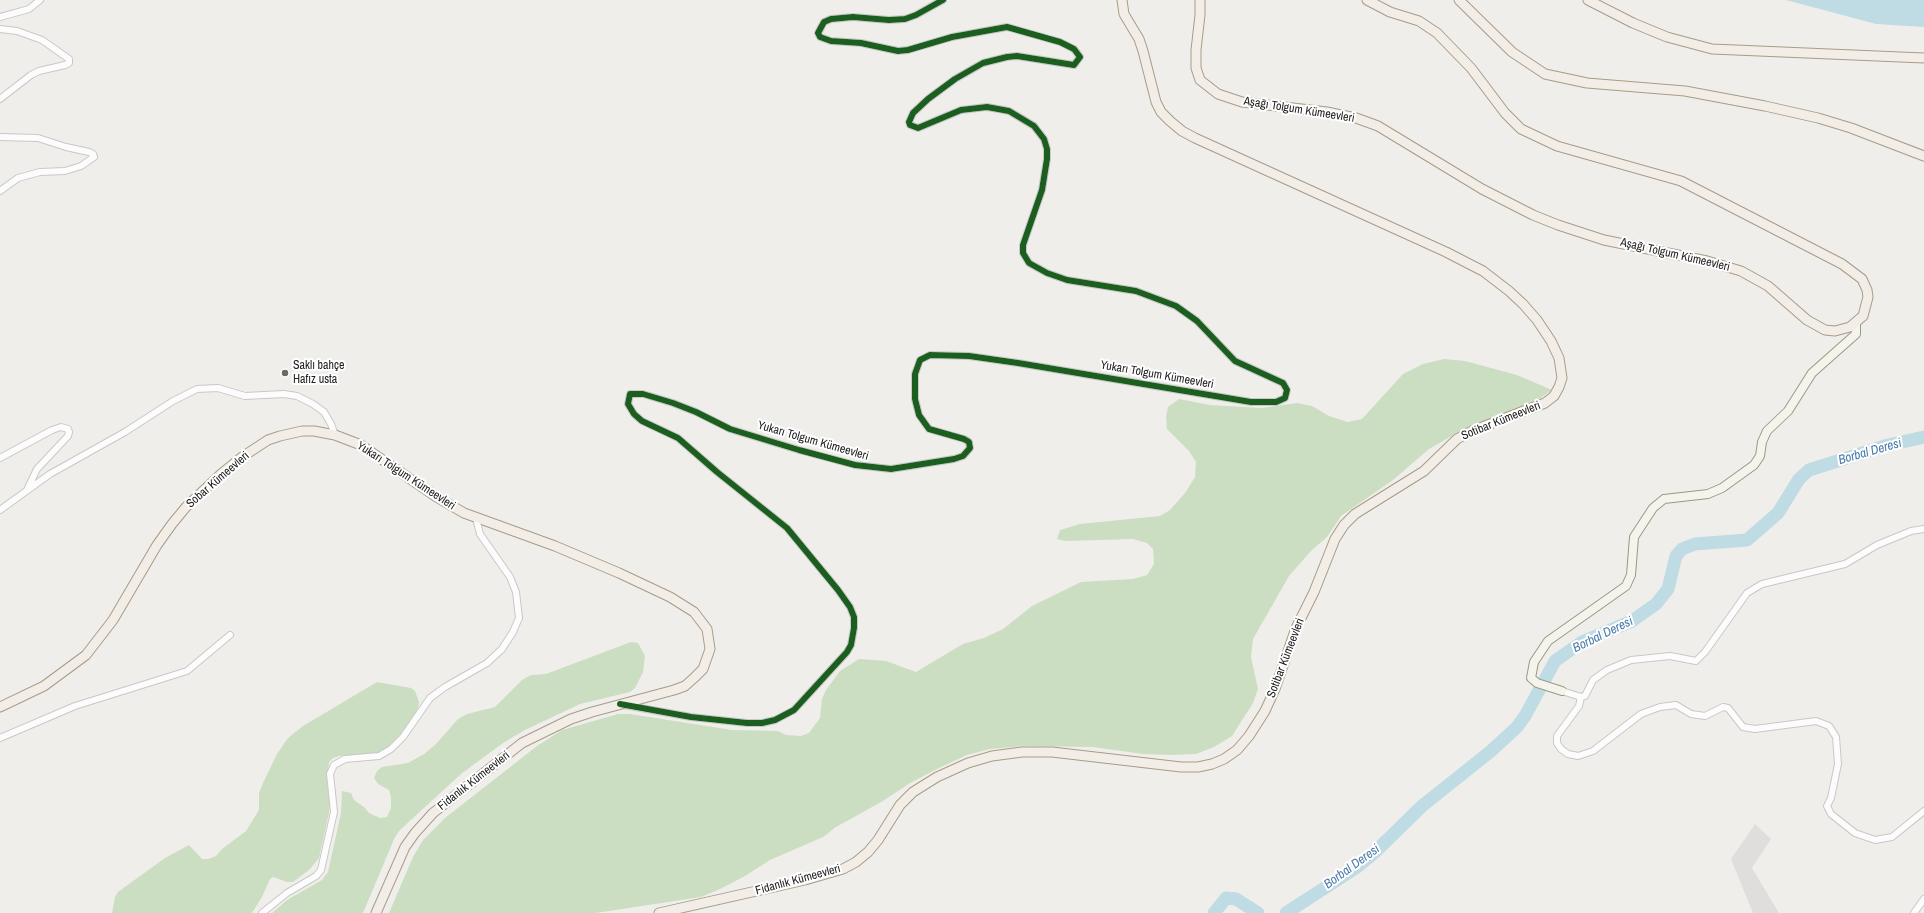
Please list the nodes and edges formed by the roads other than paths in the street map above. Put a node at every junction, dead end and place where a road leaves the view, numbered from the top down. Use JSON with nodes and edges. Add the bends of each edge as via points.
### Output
{"nodes":[{"id":1,"x":40,"y":0,"type":"edge"},
{"id":2,"x":943,"y":0,"type":"edge"},
{"id":3,"x":1122,"y":0,"type":"edge"},
{"id":4,"x":1200,"y":0,"type":"edge"},
{"id":5,"x":1367,"y":0,"type":"edge"},
{"id":6,"x":1459,"y":0,"type":"edge"},
{"id":7,"x":1588,"y":0,"type":"edge"},
{"id":8,"x":0,"y":17,"type":"edge"},
{"id":9,"x":0,"y":29,"type":"edge"},
{"id":10,"x":1924,"y":58,"type":"edge"},
{"id":11,"x":0,"y":99,"type":"edge"},
{"id":12,"x":0,"y":137,"type":"edge"},
{"id":13,"x":1924,"y":156,"type":"edge"},
{"id":14,"x":0,"y":191,"type":"edge"},
{"id":15,"x":1856,"y":324,"type":"junction"},
{"id":16,"x":335,"y":435,"type":"junction"},
{"id":17,"x":0,"y":458,"type":"edge"},
{"id":18,"x":27,"y":490,"type":"junction"},
{"id":19,"x":0,"y":510,"type":"edge"},
{"id":20,"x":476,"y":518,"type":"junction"},
{"id":21,"x":1924,"y":529,"type":"edge"},
{"id":22,"x":230,"y":636,"type":"dead end"},
{"id":23,"x":1562,"y":691,"type":"joint"},
{"id":24,"x":1581,"y":697,"type":"junction"},
{"id":25,"x":620,"y":704,"type":"junction"},
{"id":26,"x":0,"y":707,"type":"edge"},
{"id":27,"x":0,"y":738,"type":"edge"},
{"id":28,"x":968,"y":763,"type":"joint"},
{"id":29,"x":1924,"y":811,"type":"edge"},
{"id":30,"x":1924,"y":899,"type":"edge"},
{"id":31,"x":262,"y":913,"type":"edge"},
{"id":32,"x":376,"y":913,"type":"edge"},
{"id":33,"x":660,"y":913,"type":"edge"},
{"id":34,"x":1914,"y":913,"type":"edge"}],
"edges":[{"from":1,"to":8,"type":"street","via":[[29,9]]},
{"from":2,"to":25,"type":"street","name":"Yukarı Tolgum Kümeevleri","via":[[905,19],[831,18],[824,22],[818,33],[820,37],[831,41],[861,43],[898,51],[952,37],[1007,28],[1060,42],[1074,49],[1080,58],[1074,65],[1018,56],[1007,56],[983,64],[955,79],[928,99],[913,113],[910,125],[918,128],[961,110],[987,106],[1009,111],[1034,126],[1042,136],[1047,149],[1042,190],[1023,245],[1023,253],[1029,263],[1046,273],[1062,278],[1136,291],[1176,306],[1197,321],[1235,362],[1283,383],[1287,390],[1285,398],[1276,402],[1251,402],[1018,363],[955,355],[930,355],[920,360],[915,374],[915,399],[919,415],[929,429],[964,438],[969,442],[970,448],[962,456],[954,459],[891,469],[855,465],[799,450],[730,429],[673,403],[643,394],[630,394],[628,404],[642,421],[678,438],[787,528],[850,607],[854,617],[854,628],[847,652],[794,710],[775,720],[747,723],[678,715]]},
{"from":3,"to":28,"type":"main road","name":"Sotibar Kümeevleri","via":[[1124,14],[1139,39],[1156,102],[1170,121],[1195,138],[1483,271],[1537,320],[1551,341],[1560,364],[1562,378],[1554,396],[1545,404],[1457,439],[1424,471],[1355,514],[1344,525],[1335,539],[1314,592],[1296,628],[1265,711],[1249,736],[1237,750],[1224,759],[1198,767],[1181,767],[1078,754],[1022,752],[992,756]]},
{"from":4,"to":15,"type":"main road","name":"Aşağı Tolgum Kümeevleri","via":[[1196,68],[1200,80],[1218,94],[1242,102],[1356,118],[1378,126],[1482,189],[1533,215],[1604,240],[1700,259],[1742,271],[1768,286],[1807,320],[1825,330],[1842,330]]},
{"from":5,"to":15,"type":"main road","via":[[1390,12],[1419,21],[1438,33],[1471,68],[1505,113],[1526,132],[1557,146],[1681,181],[1842,264],[1862,279],[1867,290],[1866,308]]},
{"from":6,"to":13,"type":"main road","via":[[1512,52],[1545,74],[1587,83],[1685,91],[1771,107],[1851,128]]},
{"from":7,"to":10,"type":"main road","via":[[1660,34],[1712,50]]},
{"from":9,"to":11,"type":"street","via":[[17,31],[42,40],[69,59],[69,63],[65,65],[31,75]]},
{"from":12,"to":14,"type":"street","via":[[38,138],[89,152],[94,157],[88,163],[65,172],[40,172],[18,178]]},
{"from":15,"to":23,"type":"street","via":[[1856,334],[1812,373],[1788,411],[1767,431],[1760,456],[1754,465],[1722,488],[1708,494],[1664,499],[1653,508],[1634,537],[1631,575],[1626,586],[1548,641],[1539,652],[1532,667],[1531,678],[1537,683]]},
{"from":16,"to":18,"type":"street","via":[[324,412],[298,396],[246,396],[218,388],[197,389],[50,474]]},
{"from":16,"to":20,"type":"main road","name":"Yukarı Tolgum Kümeevleri","via":[[361,445],[434,496]]},
{"from":16,"to":26,"type":"main road","name":"Sobar Kümeevleri","via":[[314,431],[292,433],[268,440],[242,457],[186,507],[172,524],[100,640],[86,655],[44,686]]},
{"from":17,"to":18,"type":"street","via":[[52,430],[60,427],[68,429],[68,436],[37,470]]},
{"from":18,"to":19,"type":"street"},
{"from":20,"to":25,"type":"main road","name":"Yukarı Tolgum Kümeevleri","via":[[585,558],[648,586],[684,604],[701,620],[707,629],[710,649],[703,669],[695,678],[674,690]]},
{"from":20,"to":31,"type":"street","via":[[480,534],[513,584],[518,602],[519,618],[508,641],[476,670],[445,686],[430,698],[403,737],[386,753],[368,758],[345,759],[334,765],[330,774],[334,812],[321,870]]},
{"from":21,"to":24,"type":"street","via":[[1911,531],[1877,545],[1845,564],[1762,584],[1747,593],[1696,661],[1670,656],[1631,660],[1607,670],[1593,680],[1585,696]]},
{"from":22,"to":27,"type":"street","via":[[187,671],[75,706]]},
{"from":23,"to":24,"type":"street"},
{"from":24,"to":29,"type":"street","via":[[1579,706],[1557,736],[1557,743],[1568,754],[1578,756],[1593,752],[1641,714],[1660,707],[1676,705],[1691,714],[1705,716],[1723,707],[1728,708],[1743,726],[1754,729],[1816,721],[1829,726],[1836,737],[1838,764],[1827,806],[1832,814],[1855,832],[1875,840],[1892,837]]},
{"from":25,"to":32,"type":"main road","name":"Fidanlık Kümeevleri","via":[[571,719],[522,743],[433,813],[405,847]]},
{"from":28,"to":33,"type":"main road","name":"Fidanlık Kümeevleri","via":[[937,777],[913,792],[900,805],[873,846],[856,862],[843,869]]},
{"from":30,"to":34,"type":"street"}]}
